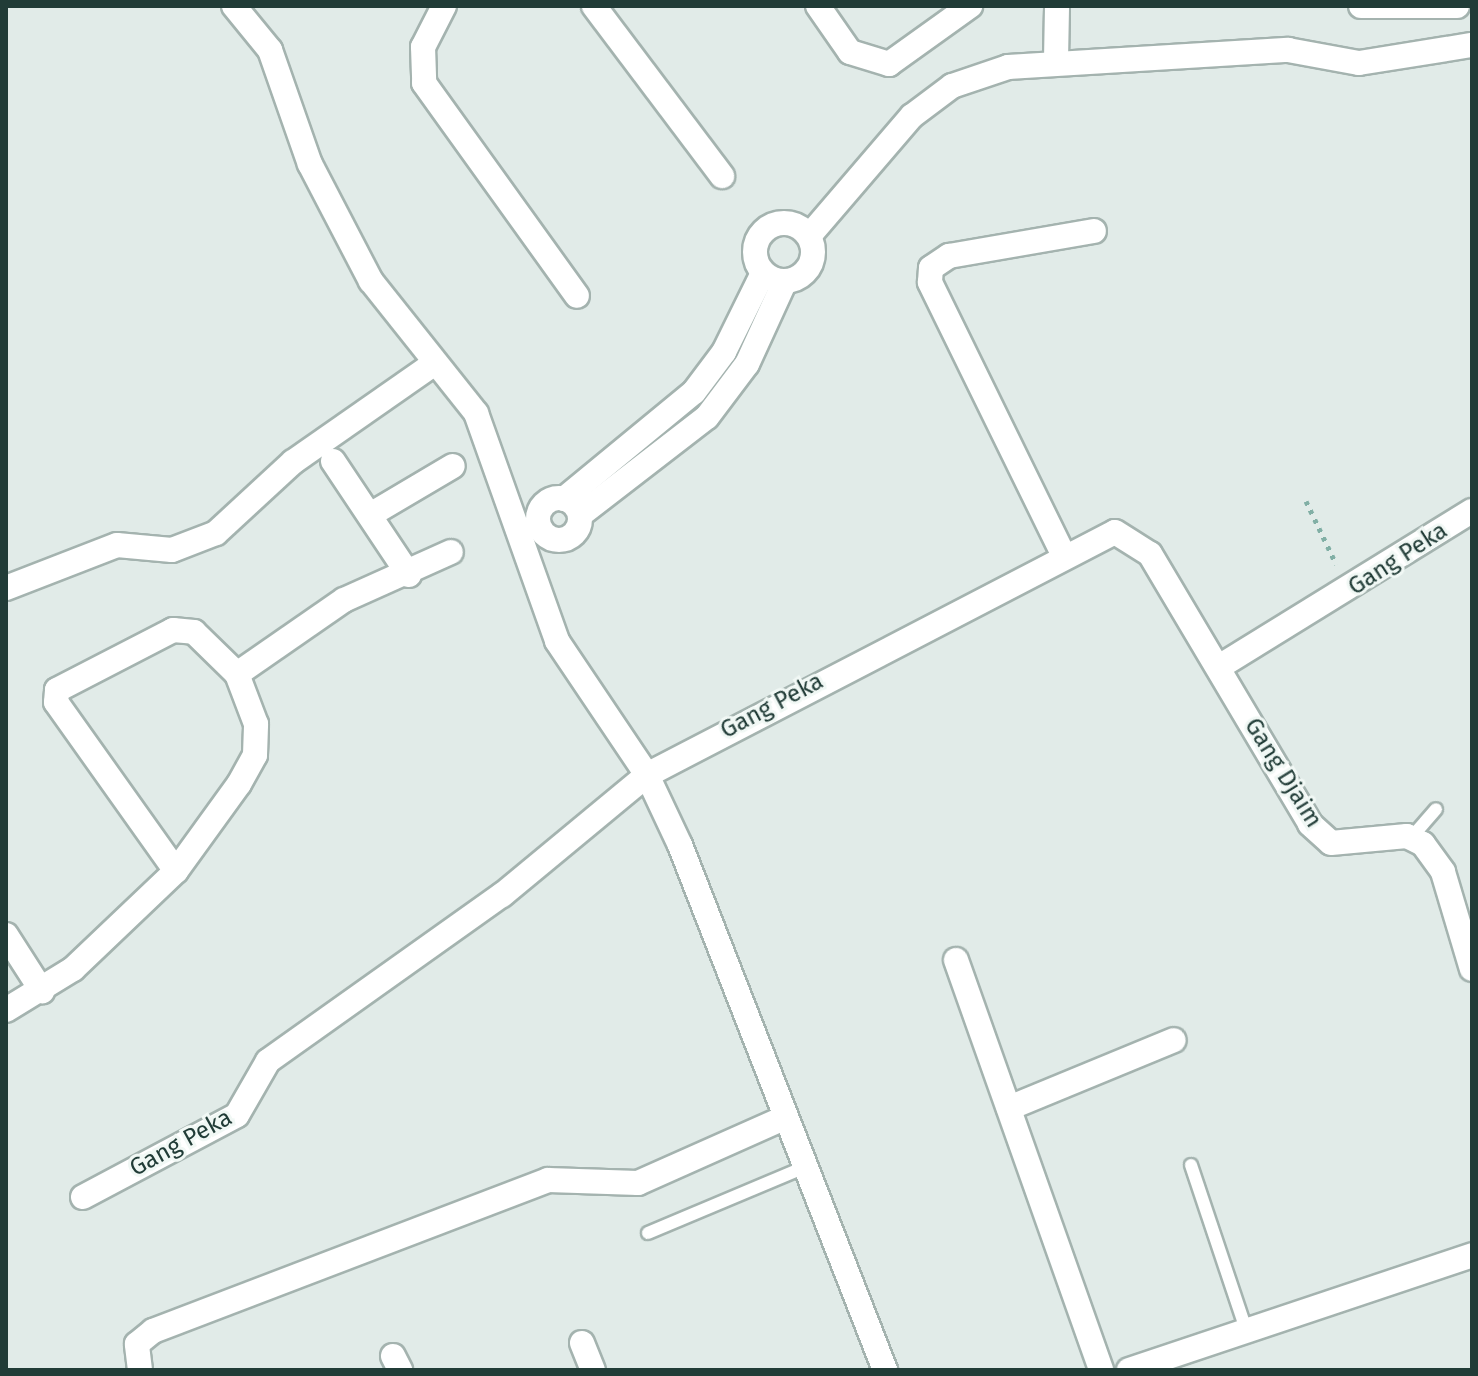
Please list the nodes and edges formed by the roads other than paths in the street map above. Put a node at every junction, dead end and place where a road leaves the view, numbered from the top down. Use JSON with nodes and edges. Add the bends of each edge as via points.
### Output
{"nodes":[{"id":1,"x":234,"y":6,"type":"edge"},
{"id":2,"x":444,"y":6,"type":"edge"},
{"id":3,"x":594,"y":6,"type":"edge"},
{"id":4,"x":818,"y":6,"type":"edge"},
{"id":5,"x":970,"y":6,"type":"edge"},
{"id":6,"x":1057,"y":6,"type":"edge"},
{"id":7,"x":1361,"y":6,"type":"edge"},
{"id":8,"x":1457,"y":6,"type":"edge"},
{"id":9,"x":1390,"y":9,"type":"edge"},
{"id":10,"x":1472,"y":45,"type":"edge"},
{"id":11,"x":1056,"y":60,"type":"junction"},
{"id":12,"x":722,"y":176,"type":"dead end"},
{"id":13,"x":1094,"y":231,"type":"dead end"},
{"id":14,"x":809,"y":236,"type":"junction"},
{"id":15,"x":774,"y":277,"type":"junction"},
{"id":16,"x":577,"y":296,"type":"dead end"},
{"id":17,"x":724,"y":352,"type":"junction"},
{"id":18,"x":435,"y":363,"type":"junction"},
{"id":19,"x":747,"y":364,"type":"junction"},
{"id":20,"x":664,"y":420,"type":"junction"},
{"id":21,"x":683,"y":438,"type":"junction"},
{"id":22,"x":333,"y":461,"type":"dead end"},
{"id":23,"x":453,"y":466,"type":"dead end"},
{"id":24,"x":572,"y":507,"type":"junction"},
{"id":25,"x":1472,"y":511,"type":"edge"},
{"id":26,"x":370,"y":515,"type":"junction"},
{"id":27,"x":528,"y":531,"type":"junction"},
{"id":28,"x":451,"y":552,"type":"dead end"},
{"id":29,"x":1064,"y":556,"type":"junction"},
{"id":30,"x":409,"y":575,"type":"junction"},
{"id":31,"x":6,"y":588,"type":"edge"},
{"id":32,"x":1219,"y":667,"type":"junction"},
{"id":33,"x":237,"y":674,"type":"junction"},
{"id":34,"x":647,"y":775,"type":"junction"},
{"id":35,"x":1436,"y":809,"type":"dead end"},
{"id":36,"x":1411,"y":838,"type":"junction"},
{"id":37,"x":176,"y":871,"type":"junction"},
{"id":38,"x":6,"y":935,"type":"edge"},
{"id":39,"x":956,"y":960,"type":"dead end"},
{"id":40,"x":1472,"y":969,"type":"edge"},
{"id":41,"x":42,"y":991,"type":"junction"},
{"id":42,"x":6,"y":1010,"type":"edge"},
{"id":43,"x":1174,"y":1040,"type":"dead end"},
{"id":44,"x":1009,"y":1108,"type":"junction"},
{"id":45,"x":786,"y":1117,"type":"junction"},
{"id":46,"x":1191,"y":1165,"type":"dead end"},
{"id":47,"x":807,"y":1166,"type":"junction"},
{"id":48,"x":83,"y":1197,"type":"dead end"},
{"id":49,"x":648,"y":1233,"type":"dead end"},
{"id":50,"x":1472,"y":1255,"type":"edge"},
{"id":51,"x":1246,"y":1329,"type":"junction"},
{"id":52,"x":582,"y":1343,"type":"dead end"},
{"id":53,"x":140,"y":1370,"type":"edge"},
{"id":54,"x":593,"y":1370,"type":"edge"},
{"id":55,"x":885,"y":1370,"type":"edge"},
{"id":56,"x":1101,"y":1370,"type":"edge"},
{"id":57,"x":1129,"y":1370,"type":"edge"}],
"edges":[{"from":1,"to":18,"type":"street","via":[[270,50],[310,164],[371,281]]},
{"from":2,"to":16,"type":"street","via":[[423,47],[424,83]]},
{"from":3,"to":12,"type":"street"},
{"from":4,"to":5,"type":"street","via":[[850,52],[889,64]]},
{"from":6,"to":11,"type":"street"},
{"from":7,"to":9,"type":"street"},
{"from":8,"to":9,"type":"street"},
{"from":10,"to":11,"type":"street","via":[[1359,63],[1288,50]]},
{"from":11,"to":14,"type":"street","via":[[952,86],[912,116]]},
{"from":13,"to":29,"type":"street","via":[[949,256],[931,268],[930,282]]},
{"from":14,"to":15,"type":"street","via":[[812,259]]},
{"from":14,"to":15,"type":"street","via":[[789,222],[765,228],[754,250]]},
{"from":15,"to":17,"type":"street"},
{"from":15,"to":19,"type":"street"},
{"from":17,"to":19,"type":"street"},
{"from":17,"to":20,"type":"street"},
{"from":18,"to":27,"type":"street","via":[[476,413]]},
{"from":18,"to":31,"type":"street","via":[[293,462],[207,538],[172,550],[117,545]]},
{"from":19,"to":21,"type":"street"},
{"from":20,"to":21,"type":"street"},
{"from":20,"to":24,"type":"street"},
{"from":21,"to":24,"type":"street"},
{"from":22,"to":26,"type":"street"},
{"from":23,"to":26,"type":"street"},
{"from":24,"to":27,"type":"street","via":[[543,505]]},
{"from":24,"to":27,"type":"street","via":[[568,539]]},
{"from":25,"to":32,"type":"street","name":"Gang Peka"},
{"from":26,"to":30,"type":"street"},
{"from":27,"to":34,"type":"street","via":[[557,641]]},
{"from":28,"to":30,"type":"street"},
{"from":29,"to":32,"type":"street","name":"Gang Peka","via":[[1104,534],[1131,537]]},
{"from":29,"to":34,"type":"street","name":"Gang Peka"},
{"from":30,"to":33,"type":"street","via":[[344,600]]},
{"from":32,"to":36,"type":"street","name":"Gang Djaim","via":[[1310,824],[1331,843]]},
{"from":33,"to":37,"type":"street","via":[[256,724],[255,755]]},
{"from":33,"to":37,"type":"street","via":[[194,632],[173,630],[57,690],[56,702]]},
{"from":34,"to":45,"type":"street"},
{"from":34,"to":48,"type":"street","name":"Gang Peka","via":[[502,895],[268,1061],[233,1118]]},
{"from":35,"to":36,"type":"lane"},
{"from":36,"to":40,"type":"street","via":[[1443,872]]},
{"from":37,"to":41,"type":"street"},
{"from":38,"to":41,"type":"street"},
{"from":39,"to":44,"type":"street"},
{"from":41,"to":42,"type":"street"},
{"from":43,"to":44,"type":"street"},
{"from":44,"to":56,"type":"street"},
{"from":45,"to":47,"type":"street"},
{"from":45,"to":53,"type":"street","via":[[638,1183],[548,1180],[153,1331],[137,1344]]},
{"from":46,"to":51,"type":"lane"},
{"from":47,"to":49,"type":"lane"},
{"from":47,"to":55,"type":"street"},
{"from":50,"to":51,"type":"street"},
{"from":51,"to":57,"type":"street"},
{"from":52,"to":54,"type":"street"}]}
